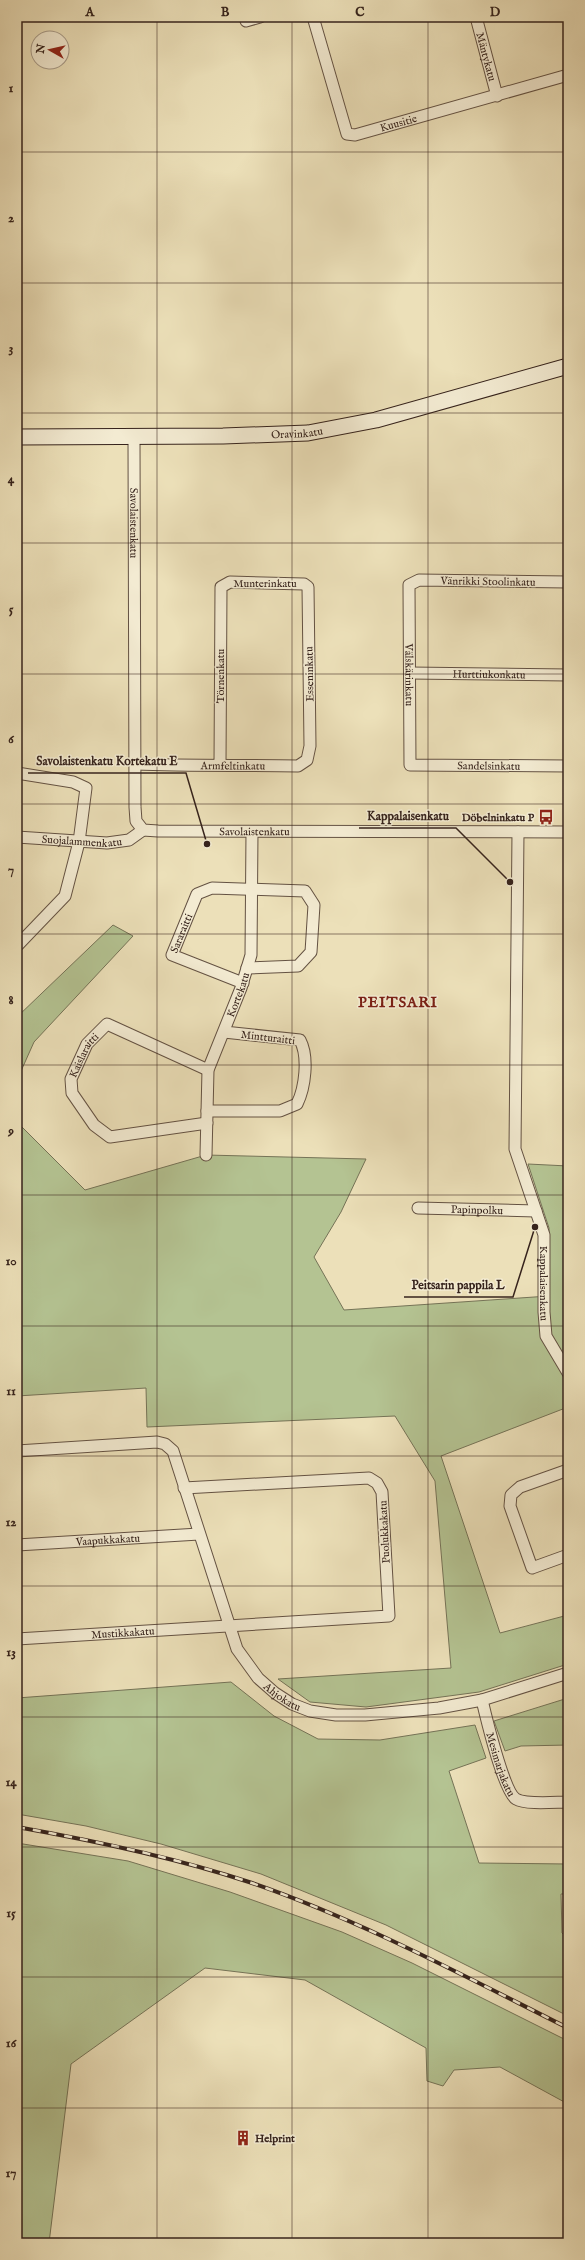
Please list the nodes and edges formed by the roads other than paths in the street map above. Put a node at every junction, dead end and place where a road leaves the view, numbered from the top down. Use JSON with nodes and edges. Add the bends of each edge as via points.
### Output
{"nodes":[{"id":1,"x":260,"y":17,"type":"edge"},
{"id":2,"x":313,"y":17,"type":"edge"},
{"id":3,"x":476,"y":17,"type":"edge"},
{"id":4,"x":246,"y":21,"type":"dead end"},
{"id":5,"x":568,"y":75,"type":"edge"},
{"id":6,"x":497,"y":96,"type":"junction"},
{"id":7,"x":568,"y":366,"type":"edge"},
{"id":8,"x":17,"y":437,"type":"edge"},
{"id":9,"x":134,"y":438,"type":"junction"},
{"id":10,"x":568,"y":582,"type":"edge"},
{"id":11,"x":409,"y":585,"type":"joint"},
{"id":12,"x":220,"y":587,"type":"joint"},
{"id":13,"x":308,"y":587,"type":"joint"},
{"id":14,"x":410,"y":673,"type":"junction"},
{"id":15,"x":568,"y":675,"type":"edge"},
{"id":16,"x":306,"y":760,"type":"joint"},
{"id":17,"x":135,"y":764,"type":"junction"},
{"id":18,"x":220,"y":765,"type":"junction"},
{"id":19,"x":410,"y":765,"type":"joint"},
{"id":20,"x":568,"y":766,"type":"edge"},
{"id":21,"x":17,"y":773,"type":"edge"},
{"id":22,"x":143,"y":830,"type":"junction"},
{"id":23,"x":252,"y":832,"type":"junction"},
{"id":24,"x":518,"y":832,"type":"junction"},
{"id":25,"x":568,"y":832,"type":"edge"},
{"id":26,"x":17,"y":837,"type":"edge"},
{"id":27,"x":79,"y":842,"type":"junction"},
{"id":28,"x":252,"y":889,"type":"junction"},
{"id":29,"x":17,"y":946,"type":"edge"},
{"id":30,"x":247,"y":968,"type":"junction"},
{"id":31,"x":242,"y":983,"type":"junction"},
{"id":32,"x":224,"y":1032,"type":"junction"},
{"id":33,"x":208,"y":1070,"type":"junction"},
{"id":34,"x":207,"y":1111,"type":"junction"},
{"id":35,"x":207,"y":1123,"type":"junction"},
{"id":36,"x":206,"y":1155,"type":"dead end"},
{"id":37,"x":418,"y":1208,"type":"dead end"},
{"id":38,"x":536,"y":1211,"type":"junction"},
{"id":39,"x":568,"y":1373,"type":"edge"},
{"id":40,"x":17,"y":1451,"type":"edge"},
{"id":41,"x":568,"y":1470,"type":"edge"},
{"id":42,"x":184,"y":1488,"type":"junction"},
{"id":43,"x":199,"y":1534,"type":"junction"},
{"id":44,"x":17,"y":1545,"type":"edge"},
{"id":45,"x":568,"y":1555,"type":"edge"},
{"id":46,"x":229,"y":1625,"type":"junction"},
{"id":47,"x":17,"y":1639,"type":"edge"},
{"id":48,"x":568,"y":1673,"type":"edge"},
{"id":49,"x":482,"y":1700,"type":"junction"},
{"id":50,"x":568,"y":1802,"type":"edge"}],
"edges":[{"from":1,"to":4,"type":"street"},
{"from":2,"to":6,"type":"street","name":"Kuusitie","via":[[347,134],[355,135]]},
{"from":3,"to":6,"type":"street","name":"Mäntykatu"},
{"from":5,"to":6,"type":"street","name":"Kuusitie"},
{"from":7,"to":9,"type":"street","name":"Oravinkatu","via":[[376,420],[308,432]]},
{"from":8,"to":9,"type":"street","name":"Oravinkatu"},
{"from":9,"to":17,"type":"street","name":"Savolaistenkatu"},
{"from":10,"to":11,"type":"street","name":"Vänrikki Stoolinkatu","via":[[419,580]]},
{"from":11,"to":14,"type":"street","name":"Välskärinkatu"},
{"from":12,"to":13,"type":"street","name":"Munterinkatu","via":[[230,582],[304,584]]},
{"from":12,"to":18,"type":"street","name":"Törnenkatu"},
{"from":13,"to":16,"type":"street","name":"Esseninkatu","via":[[310,746]]},
{"from":14,"to":15,"type":"street","name":"Hurttiukonkatu"},
{"from":14,"to":19,"type":"street","name":"Välskärinkatu"},
{"from":16,"to":18,"type":"street","name":"Armfeltinkatu","via":[[298,766]]},
{"from":17,"to":18,"type":"street","name":"Armfeltinkatu"},
{"from":17,"to":22,"type":"street","name":"Savolaistenkatu","via":[[136,821]]},
{"from":19,"to":20,"type":"street","name":"Sandelsinkatu"},
{"from":21,"to":27,"type":"street","via":[[74,782],[86,788]]},
{"from":22,"to":23,"type":"street","name":"Savolaistenkatu"},
{"from":22,"to":27,"type":"street","name":"Suojalammenkatu","via":[[128,840],[107,844]]},
{"from":23,"to":24,"type":"street","name":"Savolaistenkatu"},
{"from":23,"to":28,"type":"street","name":"Kortekatu"},
{"from":24,"to":25,"type":"street","name":"Savolaistenkatu"},
{"from":24,"to":38,"type":"street","name":"Kappalaisenkatu","via":[[515,1149]]},
{"from":26,"to":27,"type":"street","name":"Suojalammenkatu"},
{"from":27,"to":29,"type":"street","via":[[65,896]]},
{"from":28,"to":30,"type":"street","name":"Kortekatu","via":[[251,955]]},
{"from":28,"to":30,"type":"street","via":[[305,891],[314,905],[311,952],[298,966]]},
{"from":28,"to":31,"type":"street","name":"Sararaitti","via":[[212,888],[197,894],[172,955]]},
{"from":30,"to":31,"type":"street","name":"Kortekatu"},
{"from":31,"to":32,"type":"street","name":"Kortekatu"},
{"from":32,"to":33,"type":"street","name":"Kortekatu"},
{"from":32,"to":34,"type":"street","name":"Mintturaitti","via":[[300,1040],[305,1049],[303,1093],[297,1104],[280,1111]]},
{"from":33,"to":34,"type":"street","name":"Kortekatu"},
{"from":33,"to":35,"type":"street","name":"Kaislaraitti","via":[[107,1024],[87,1044],[71,1079],[72,1092],[94,1125],[110,1137]]},
{"from":34,"to":35,"type":"street","name":"Kortekatu"},
{"from":35,"to":36,"type":"street","name":"Kortekatu"},
{"from":37,"to":38,"type":"street","name":"Papinpolku"},
{"from":38,"to":39,"type":"street","name":"Kappalaisenkatu","via":[[544,1235],[546,1336]]},
{"from":40,"to":42,"type":"street","name":"Ahjokatu","via":[[157,1442],[165,1444],[173,1451]]},
{"from":41,"to":45,"type":"street","via":[[520,1488],[511,1495],[510,1506],[532,1568]]},
{"from":42,"to":43,"type":"street","name":"Ahjokatu"},
{"from":42,"to":46,"type":"street","name":"Puolukkakatu","via":[[369,1478],[377,1482],[382,1492],[389,1616]]},
{"from":43,"to":44,"type":"street","name":"Vaapukkakatu"},
{"from":43,"to":46,"type":"street","name":"Ahjokatu"},
{"from":46,"to":47,"type":"street","name":"Mustikkakatu"},
{"from":46,"to":49,"type":"street","name":"Ahjokatu","via":[[237,1649],[258,1678],[292,1704],[310,1710],[336,1715],[365,1715],[439,1708]]},
{"from":48,"to":49,"type":"street","name":"Ahjokatu"},
{"from":49,"to":50,"type":"street","name":"Mesimarjakatu","via":[[495,1748],[510,1791],[515,1798],[522,1802]]}]}
